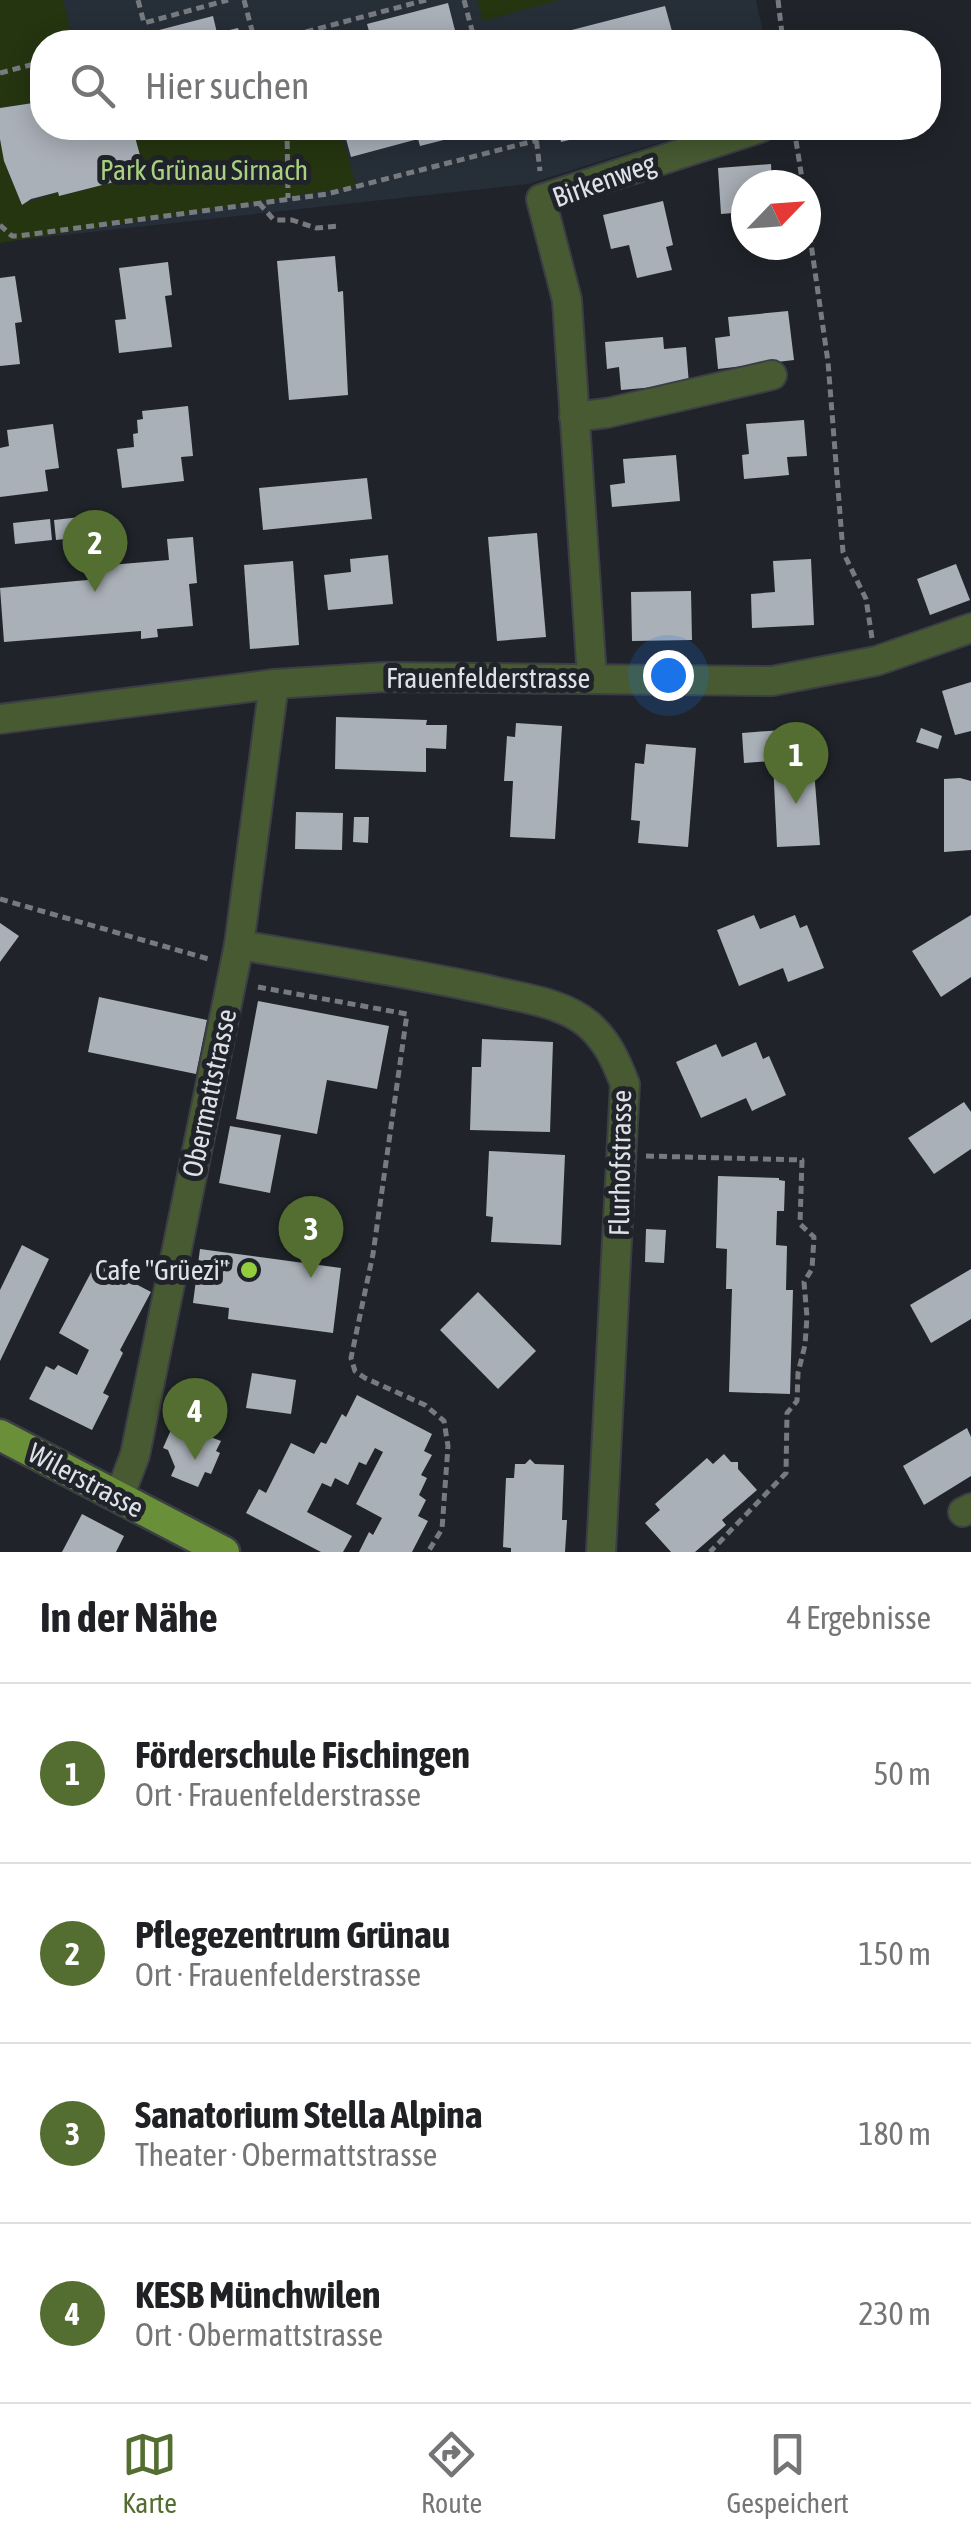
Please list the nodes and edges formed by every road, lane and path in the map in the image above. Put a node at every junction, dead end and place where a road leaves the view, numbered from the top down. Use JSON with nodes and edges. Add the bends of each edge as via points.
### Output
{"nodes":[{"id":1,"x":138,"y":0,"type":"edge"},
{"id":2,"x":228,"y":0,"type":"edge"},
{"id":3,"x":244,"y":0,"type":"edge"},
{"id":4,"x":426,"y":0,"type":"edge"},
{"id":5,"x":464,"y":0,"type":"edge"},
{"id":6,"x":778,"y":0,"type":"edge"},
{"id":7,"x":252,"y":30,"type":"edge"},
{"id":8,"x":313,"y":30,"type":"edge"},
{"id":9,"x":472,"y":30,"type":"edge"},
{"id":10,"x":782,"y":30,"type":"edge"},
{"id":11,"x":30,"y":65,"type":"edge"},
{"id":12,"x":0,"y":73,"type":"edge"},
{"id":13,"x":287,"y":140,"type":"edge"},
{"id":14,"x":538,"y":140,"type":"joint"},
{"id":15,"x":723,"y":140,"type":"edge"},
{"id":16,"x":796,"y":140,"type":"edge"},
{"id":17,"x":800,"y":170,"type":"edge"},
{"id":18,"x":288,"y":198,"type":"junction"},
{"id":19,"x":541,"y":199,"type":"junction"},
{"id":20,"x":258,"y":203,"type":"junction"},
{"id":21,"x":0,"y":226,"type":"edge"},
{"id":22,"x":340,"y":226,"type":"dead end"},
{"id":23,"x":813,"y":260,"type":"edge"},
{"id":24,"x":772,"y":374,"type":"dead end"},
{"id":25,"x":574,"y":417,"type":"junction"},
{"id":26,"x":971,"y":628,"type":"edge"},
{"id":27,"x":876,"y":660,"type":"junction"},
{"id":28,"x":592,"y":678,"type":"junction"},
{"id":29,"x":274,"y":684,"type":"junction"},
{"id":30,"x":0,"y":719,"type":"edge"},
{"id":31,"x":0,"y":900,"type":"edge"},
{"id":32,"x":235,"y":964,"type":"junction"},
{"id":33,"x":623,"y":1155,"type":"junction"},
{"id":34,"x":0,"y":1435,"type":"edge"},
{"id":35,"x":119,"y":1498,"type":"junction"},
{"id":36,"x":224,"y":1552,"type":"edge"},
{"id":37,"x":428,"y":1552,"type":"edge"},
{"id":38,"x":601,"y":1552,"type":"edge"},
{"id":39,"x":710,"y":1552,"type":"edge"}],
"edges":[{"from":1,"to":2,"type":"path","via":[[144,23]]},
{"from":3,"to":7,"type":"path"},
{"from":4,"to":8,"type":"path"},
{"from":5,"to":9,"type":"path"},
{"from":6,"to":10,"type":"path"},
{"from":11,"to":12,"type":"path"},
{"from":13,"to":18,"type":"path"},
{"from":14,"to":18,"type":"path"},
{"from":14,"to":19,"type":"path"},
{"from":15,"to":19,"type":"street","name":"Birkenweg"},
{"from":16,"to":17,"type":"path"},
{"from":18,"to":20,"type":"path"},
{"from":19,"to":25,"type":"street","name":"Birkenweg","via":[[567,300]]},
{"from":20,"to":21,"type":"path","via":[[18,236]]},
{"from":20,"to":22,"type":"path","via":[[274,220]]},
{"from":23,"to":27,"type":"path","via":[[844,552],[866,599]]},
{"from":24,"to":25,"type":"street"},
{"from":25,"to":28,"type":"street","name":"Birkenweg"},
{"from":26,"to":27,"type":"street","name":"Frauenfelderstrasse"},
{"from":27,"to":28,"type":"street","name":"Frauenfelderstrasse","via":[[772,682]]},
{"from":28,"to":29,"type":"street","name":"Frauenfelderstrasse"},
{"from":29,"to":30,"type":"street","name":"Frauenfelderstrasse"},
{"from":29,"to":32,"type":"street","name":"Obermattstrasse"},
{"from":31,"to":32,"type":"path"},
{"from":32,"to":33,"type":"street","name":"Flurhofstrasse","via":[[421,975],[568,1012],[610,1048],[625,1084]]},
{"from":32,"to":35,"type":"street","name":"Obermattstrasse","via":[[135,1455]]},
{"from":32,"to":37,"type":"path","via":[[407,1014],[373,1254],[351,1358],[355,1371],[444,1421],[442,1529]]},
{"from":33,"to":38,"type":"street","name":"Flurhofstrasse"},
{"from":33,"to":39,"type":"path","via":[[802,1160],[800,1224],[814,1237],[814,1254],[804,1282],[808,1330],[796,1401],[787,1413],[786,1472]]},
{"from":34,"to":35,"type":"main road","name":"Wilerstrasse"},
{"from":35,"to":36,"type":"main road","name":"Wilerstrasse"}]}
